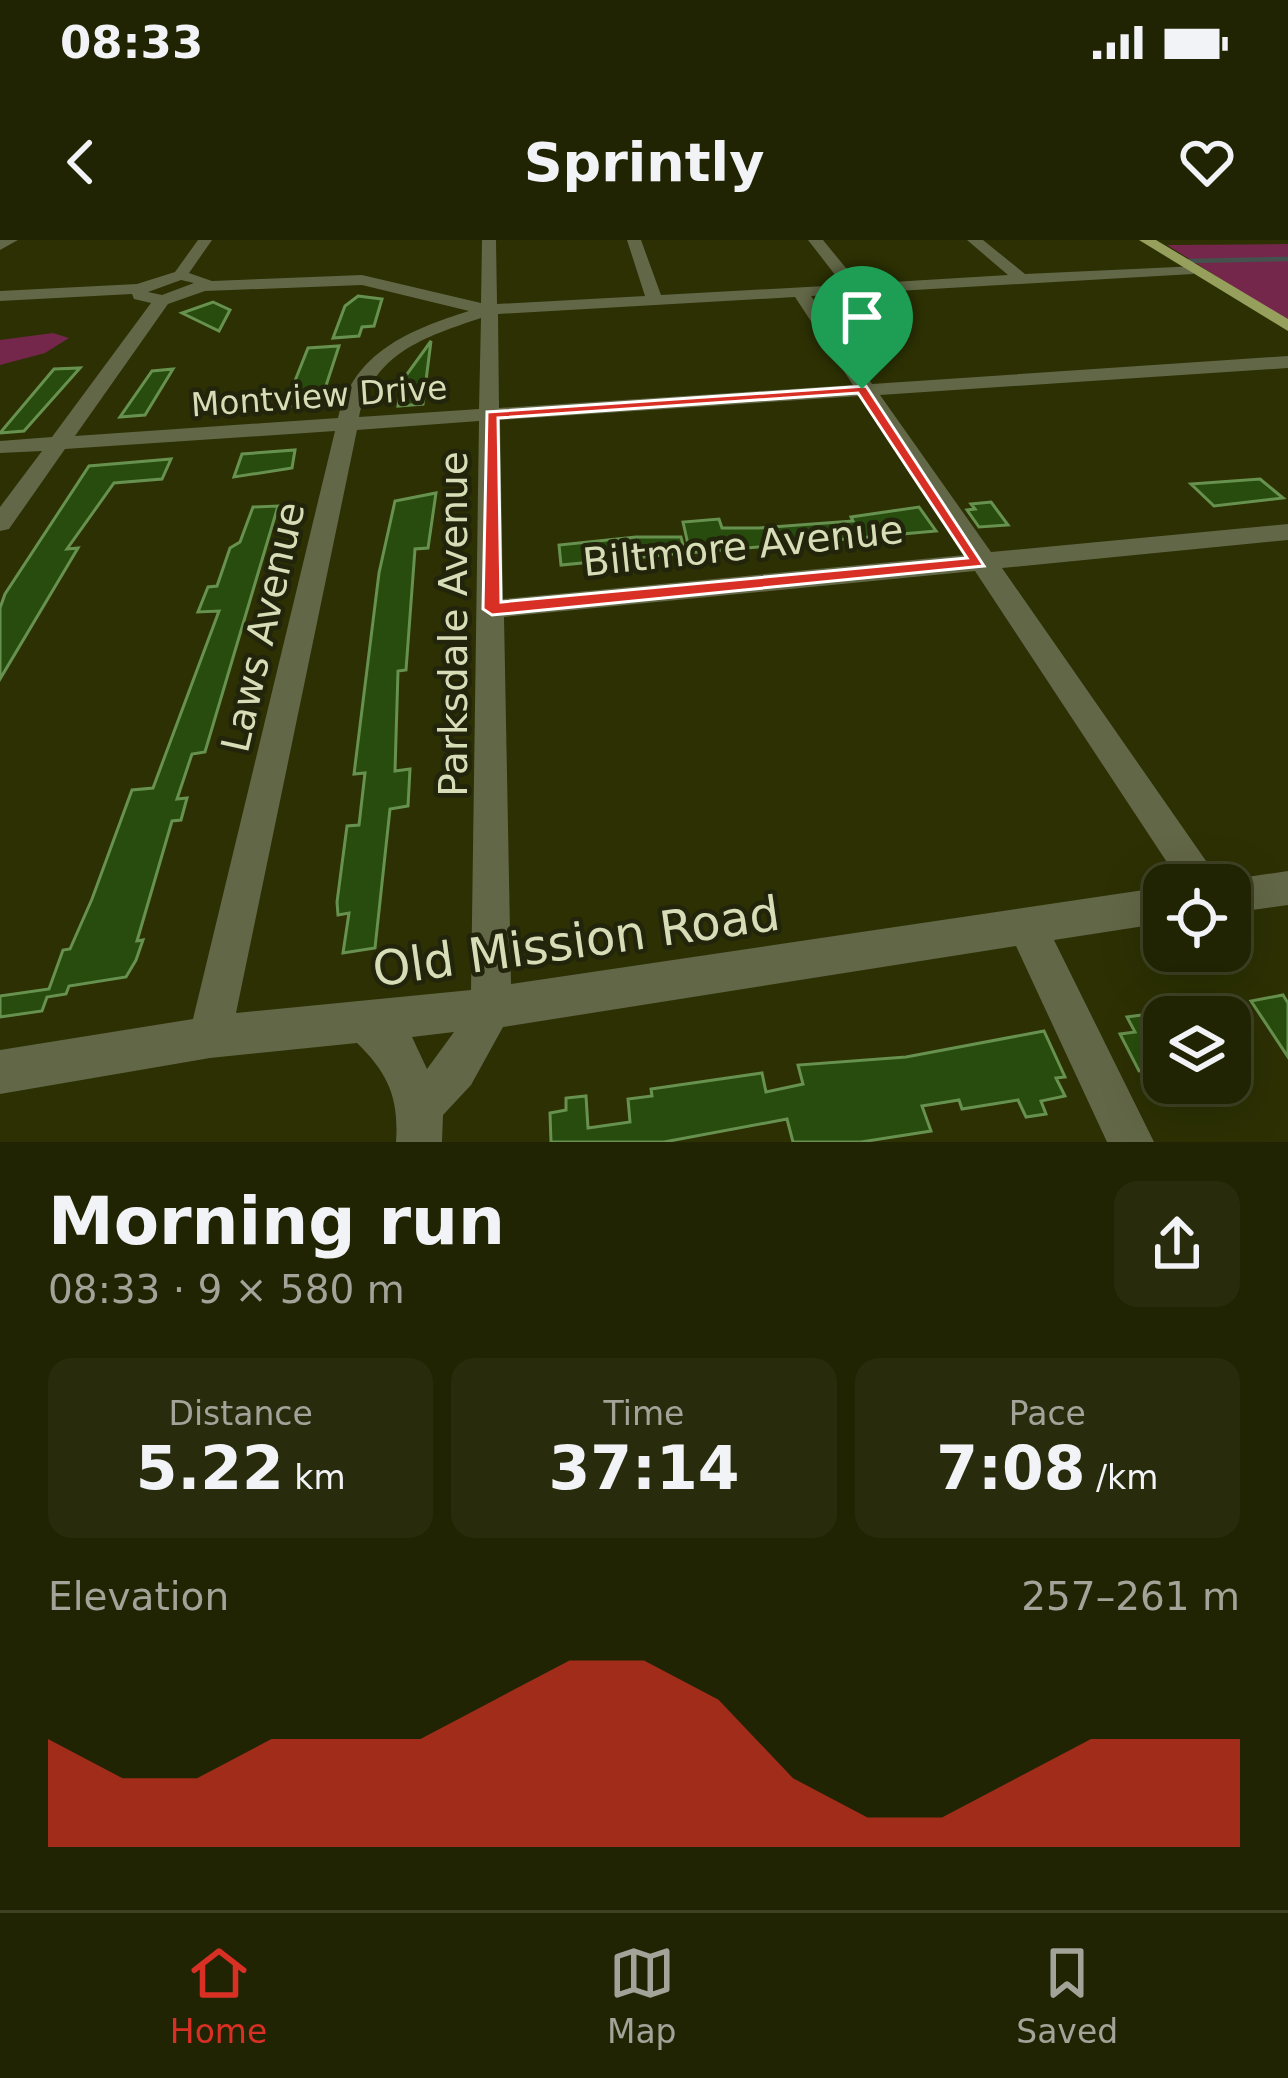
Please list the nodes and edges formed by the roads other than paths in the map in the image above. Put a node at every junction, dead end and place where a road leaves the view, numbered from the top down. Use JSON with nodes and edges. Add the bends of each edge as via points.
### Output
{"nodes":[{"id":1,"x":11,"y":240,"type":"edge"},
{"id":2,"x":205,"y":240,"type":"edge"},
{"id":3,"x":489,"y":240,"type":"edge"},
{"id":4,"x":634,"y":240,"type":"edge"},
{"id":5,"x":815,"y":240,"type":"edge"},
{"id":6,"x":974,"y":240,"type":"edge"},
{"id":7,"x":1146,"y":240,"type":"edge"},
{"id":8,"x":0,"y":246,"type":"edge"},
{"id":9,"x":1193,"y":269,"type":"junction"},
{"id":10,"x":180,"y":275,"type":"junction"},
{"id":11,"x":1022,"y":280,"type":"junction"},
{"id":12,"x":204,"y":286,"type":"junction"},
{"id":13,"x":139,"y":289,"type":"junction"},
{"id":14,"x":856,"y":290,"type":"junction"},
{"id":15,"x":801,"y":293,"type":"junction"},
{"id":16,"x":0,"y":296,"type":"edge"},
{"id":17,"x":162,"y":300,"type":"junction"},
{"id":18,"x":655,"y":302,"type":"junction"},
{"id":19,"x":488,"y":310,"type":"junction"},
{"id":20,"x":1288,"y":326,"type":"edge"},
{"id":21,"x":1288,"y":362,"type":"edge"},
{"id":22,"x":862,"y":389,"type":"junction"},
{"id":23,"x":491,"y":415,"type":"junction"},
{"id":24,"x":349,"y":425,"type":"junction"},
{"id":25,"x":59,"y":442,"type":"junction"},
{"id":26,"x":0,"y":447,"type":"edge"},
{"id":27,"x":0,"y":524,"type":"edge"},
{"id":28,"x":1288,"y":532,"type":"edge"},
{"id":29,"x":979,"y":562,"type":"junction"},
{"id":30,"x":492,"y":609,"type":"junction"},
{"id":31,"x":1188,"y":864,"type":"edge"},
{"id":32,"x":1288,"y":888,"type":"edge"},
{"id":33,"x":1251,"y":892,"type":"edge"},
{"id":34,"x":1143,"y":909,"type":"edge"},
{"id":35,"x":1028,"y":929,"type":"junction"},
{"id":36,"x":491,"y":1008,"type":"junction"},
{"id":37,"x":364,"y":1021,"type":"junction"},
{"id":38,"x":210,"y":1037,"type":"junction"},
{"id":39,"x":0,"y":1072,"type":"edge"},
{"id":40,"x":420,"y":1124,"type":"edge"},
{"id":41,"x":1131,"y":1142,"type":"edge"}],
"edges":[{"from":1,"to":8,"type":"street"},
{"from":2,"to":10,"type":"street"},
{"from":3,"to":19,"type":"street","name":"Parksdale Avenue"},
{"from":4,"to":18,"type":"street"},
{"from":5,"to":14,"type":"street"},
{"from":6,"to":11,"type":"street"},
{"from":7,"to":9,"type":"main road"},
{"from":9,"to":11,"type":"street"},
{"from":9,"to":20,"type":"main road"},
{"from":10,"to":12,"type":"street"},
{"from":10,"to":13,"type":"street"},
{"from":11,"to":14,"type":"street"},
{"from":12,"to":17,"type":"street"},
{"from":12,"to":19,"type":"street","via":[[362,280]]},
{"from":13,"to":16,"type":"street"},
{"from":13,"to":17,"type":"street"},
{"from":14,"to":15,"type":"street"},
{"from":15,"to":18,"type":"street"},
{"from":15,"to":22,"type":"street"},
{"from":17,"to":25,"type":"street"},
{"from":18,"to":19,"type":"street"},
{"from":19,"to":23,"type":"street","name":"Parksdale Avenue"},
{"from":19,"to":24,"type":"street","name":"Laws Avenue","via":[[373,362],[355,390]]},
{"from":21,"to":22,"type":"street","name":"Montview Drive"},
{"from":22,"to":23,"type":"street","name":"Montview Drive"},
{"from":22,"to":29,"type":"street"},
{"from":23,"to":24,"type":"street","name":"Montview Drive"},
{"from":23,"to":30,"type":"street","name":"Parksdale Avenue"},
{"from":24,"to":25,"type":"street","name":"Montview Drive"},
{"from":24,"to":38,"type":"street","name":"Laws Avenue"},
{"from":25,"to":26,"type":"street","name":"Montview Drive"},
{"from":25,"to":27,"type":"street"},
{"from":28,"to":29,"type":"street","name":"Biltmore Avenue"},
{"from":29,"to":30,"type":"street","name":"Biltmore Avenue"},
{"from":29,"to":31,"type":"street"},
{"from":30,"to":36,"type":"street","name":"Parksdale Avenue"},
{"from":32,"to":33,"type":"street"},
{"from":34,"to":35,"type":"street","name":"Old Mission Road"},
{"from":35,"to":36,"type":"street","name":"Old Mission Road"},
{"from":35,"to":41,"type":"street"},
{"from":36,"to":37,"type":"street","name":"Old Mission Road"},
{"from":36,"to":40,"type":"street"},
{"from":37,"to":38,"type":"street","name":"Old Mission Road"},
{"from":37,"to":40,"type":"street","via":[[398,1053]]},
{"from":38,"to":39,"type":"street","name":"Old Mission Road"}]}
